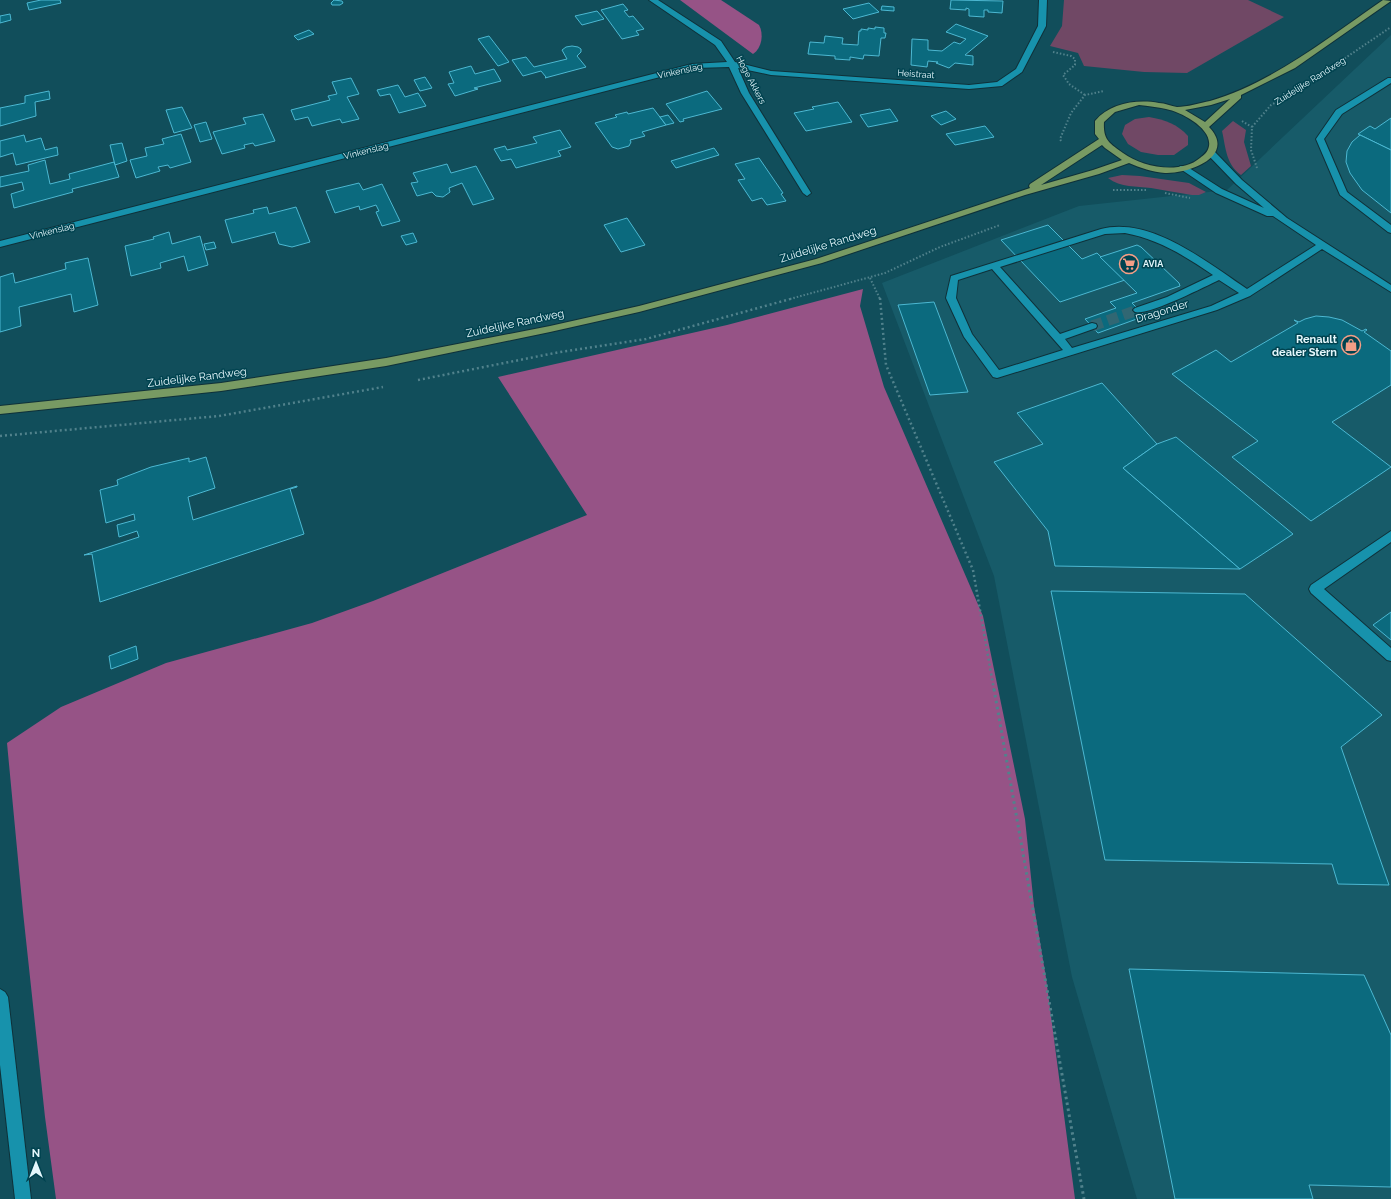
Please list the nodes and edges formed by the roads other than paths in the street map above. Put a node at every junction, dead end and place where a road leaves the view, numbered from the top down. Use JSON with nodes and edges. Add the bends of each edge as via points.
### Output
{"nodes":[{"id":1,"x":653,"y":0,"type":"edge"},
{"id":2,"x":1043,"y":0,"type":"edge"},
{"id":3,"x":1388,"y":0,"type":"edge"},
{"id":4,"x":732,"y":64,"type":"junction"},
{"id":5,"x":1391,"y":80,"type":"edge"},
{"id":6,"x":1242,"y":92,"type":"junction"},
{"id":7,"x":1177,"y":109,"type":"junction"},
{"id":8,"x":1205,"y":126,"type":"junction"},
{"id":9,"x":1102,"y":141,"type":"junction"},
{"id":10,"x":1211,"y":153,"type":"junction"},
{"id":11,"x":1128,"y":161,"type":"junction"},
{"id":12,"x":1183,"y":168,"type":"junction"},
{"id":13,"x":807,"y":193,"type":"dead end"},
{"id":14,"x":1022,"y":193,"type":"junction"},
{"id":15,"x":1284,"y":220,"type":"junction"},
{"id":16,"x":1391,"y":230,"type":"edge"},
{"id":17,"x":0,"y":244,"type":"edge"},
{"id":18,"x":1323,"y":244,"type":"junction"},
{"id":19,"x":994,"y":266,"type":"junction"},
{"id":20,"x":1219,"y":276,"type":"junction"},
{"id":21,"x":1391,"y":289,"type":"edge"},
{"id":22,"x":1247,"y":294,"type":"junction"},
{"id":23,"x":1138,"y":310,"type":"tunnel mouth"},
{"id":24,"x":1092,"y":326,"type":"tunnel mouth"},
{"id":25,"x":1058,"y":338,"type":"junction"},
{"id":26,"x":1070,"y":352,"type":"junction"},
{"id":27,"x":0,"y":410,"type":"edge"},
{"id":28,"x":1391,"y":536,"type":"edge"},
{"id":29,"x":1391,"y":656,"type":"edge"},
{"id":30,"x":0,"y":997,"type":"edge"},
{"id":31,"x":23,"y":1199,"type":"edge"}],
"edges":[{"from":1,"to":4,"type":"street","name":"Hoge Akkers","via":[[718,43]]},
{"from":2,"to":4,"type":"street","name":"Heistraat","via":[[1042,26],[1019,70],[999,84],[969,88],[771,73]]},
{"from":3,"to":6,"type":"main road","via":[[1292,66]]},
{"from":4,"to":13,"type":"street","name":"Hoge Akkers","via":[[745,93]]},
{"from":4,"to":17,"type":"street","name":"Vinkenslag","via":[[695,66]]},
{"from":5,"to":16,"type":"street","via":[[1339,112],[1320,139],[1343,193]]},
{"from":6,"to":7,"type":"main road","via":[[1211,103]]},
{"from":6,"to":8,"type":"main road"},
{"from":7,"to":8,"type":"main road"},
{"from":7,"to":9,"type":"main road","via":[[1139,103],[1109,111],[1100,120],[1098,130]]},
{"from":8,"to":10,"type":"main road","via":[[1212,136],[1214,147]]},
{"from":9,"to":11,"type":"main road","via":[[1113,152]]},
{"from":9,"to":14,"type":"main road","name":"Zuidelijke Randweg"},
{"from":10,"to":12,"type":"main road","via":[[1199,164]]},
{"from":10,"to":15,"type":"street","via":[[1238,182]]},
{"from":11,"to":12,"type":"main road","via":[[1146,167]]},
{"from":11,"to":14,"type":"main road","name":"Zuidelijke Randweg"},
{"from":12,"to":15,"type":"street","via":[[1219,191]]},
{"from":14,"to":27,"type":"main road","name":"Zuidelijke Randweg","via":[[819,261],[639,309],[550,329],[386,362],[221,387]]},
{"from":15,"to":18,"type":"street"},
{"from":18,"to":21,"type":"street"},
{"from":18,"to":22,"type":"street","name":"Dragonder"},
{"from":19,"to":20,"type":"street","via":[[1104,231],[1125,230],[1149,235],[1184,252]]},
{"from":19,"to":25,"type":"street"},
{"from":19,"to":26,"type":"street","name":"Dragonder","via":[[954,278],[951,298],[968,335],[997,374]]},
{"from":20,"to":22,"type":"street"},
{"from":20,"to":23,"type":"street","via":[[1170,299]]},
{"from":22,"to":26,"type":"street","name":"Dragonder","via":[[1214,308]]},
{"from":24,"to":25,"type":"street"},
{"from":25,"to":26,"type":"street"},
{"from":28,"to":29,"type":"street","via":[[1315,589]]},
{"from":30,"to":31,"type":"street"}]}
